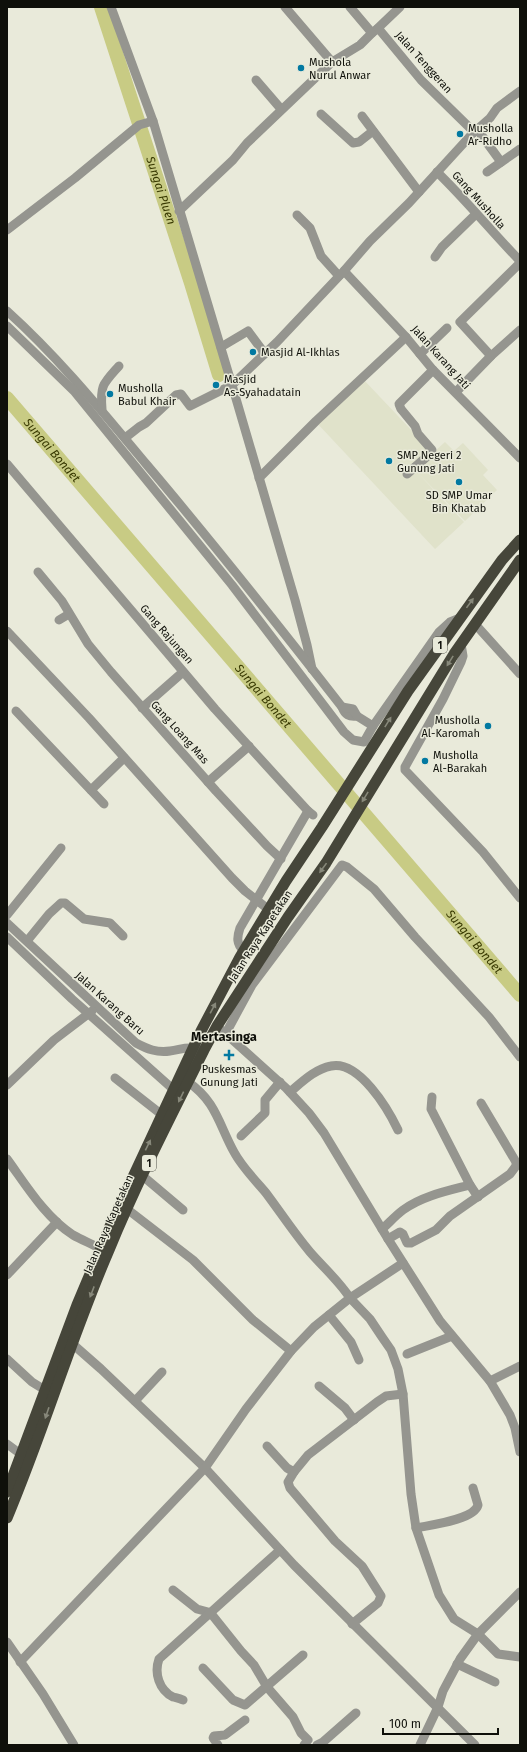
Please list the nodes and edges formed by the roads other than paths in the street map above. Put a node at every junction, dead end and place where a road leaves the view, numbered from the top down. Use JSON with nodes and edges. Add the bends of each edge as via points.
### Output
{"nodes":[{"id":1,"x":111,"y":7,"type":"edge"},
{"id":2,"x":285,"y":7,"type":"edge"},
{"id":3,"x":350,"y":7,"type":"edge"},
{"id":4,"x":396,"y":8,"type":"edge"},
{"id":5,"x":375,"y":31,"type":"junction"},
{"id":6,"x":332,"y":62,"type":"junction"},
{"id":7,"x":256,"y":80,"type":"dead end"},
{"id":8,"x":520,"y":91,"type":"edge"},
{"id":9,"x":281,"y":109,"type":"junction"},
{"id":10,"x":321,"y":114,"type":"dead end"},
{"id":11,"x":362,"y":116,"type":"dead end"},
{"id":12,"x":151,"y":122,"type":"junction"},
{"id":13,"x":373,"y":131,"type":"junction"},
{"id":14,"x":475,"y":131,"type":"junction"},
{"id":15,"x":520,"y":150,"type":"edge"},
{"id":16,"x":501,"y":162,"type":"junction"},
{"id":17,"x":437,"y":172,"type":"junction"},
{"id":18,"x":487,"y":172,"type":"dead end"},
{"id":19,"x":420,"y":192,"type":"junction"},
{"id":20,"x":179,"y":211,"type":"junction"},
{"id":21,"x":476,"y":214,"type":"junction"},
{"id":22,"x":297,"y":215,"type":"dead end"},
{"id":23,"x":7,"y":230,"type":"edge"},
{"id":24,"x":435,"y":257,"type":"dead end"},
{"id":25,"x":520,"y":262,"type":"edge"},
{"id":26,"x":341,"y":273,"type":"junction"},
{"id":27,"x":7,"y":311,"type":"edge"},
{"id":28,"x":7,"y":326,"type":"edge"},
{"id":29,"x":447,"y":328,"type":"dead end"},
{"id":30,"x":519,"y":335,"type":"edge"},
{"id":31,"x":406,"y":336,"type":"junction"},
{"id":32,"x":221,"y":347,"type":"junction"},
{"id":33,"x":265,"y":354,"type":"junction"},
{"id":34,"x":420,"y":354,"type":"junction"},
{"id":35,"x":491,"y":356,"type":"junction"},
{"id":36,"x":119,"y":366,"type":"dead end"},
{"id":37,"x":434,"y":370,"type":"junction"},
{"id":38,"x":230,"y":387,"type":"junction"},
{"id":39,"x":456,"y":392,"type":"junction"},
{"id":40,"x":102,"y":410,"type":"junction"},
{"id":41,"x":125,"y":438,"type":"junction"},
{"id":42,"x":520,"y":457,"type":"edge"},
{"id":43,"x":7,"y":464,"type":"edge"},
{"id":44,"x":407,"y":474,"type":"dead end"},
{"id":45,"x":259,"y":478,"type":"junction"},
{"id":46,"x":520,"y":540,"type":"edge"},
{"id":47,"x":520,"y":560,"type":"edge"},
{"id":48,"x":38,"y":572,"type":"dead end"},
{"id":49,"x":69,"y":614,"type":"junction"},
{"id":50,"x":460,"y":618,"type":"junction"},
{"id":51,"x":59,"y":620,"type":"dead end"},
{"id":52,"x":475,"y":624,"type":"junction"},
{"id":53,"x":7,"y":631,"type":"edge"},
{"id":54,"x":461,"y":644,"type":"junction"},
{"id":55,"x":312,"y":669,"type":"junction"},
{"id":56,"x":183,"y":672,"type":"junction"},
{"id":57,"x":520,"y":674,"type":"edge"},
{"id":58,"x":142,"y":708,"type":"junction"},
{"id":59,"x":16,"y":711,"type":"dead end"},
{"id":60,"x":373,"y":726,"type":"junction"},
{"id":61,"x":249,"y":746,"type":"junction"},
{"id":62,"x":124,"y":758,"type":"junction"},
{"id":63,"x":208,"y":782,"type":"junction"},
{"id":64,"x":91,"y":790,"type":"junction"},
{"id":65,"x":104,"y":804,"type":"dead end"},
{"id":66,"x":61,"y":848,"type":"dead end"},
{"id":67,"x":281,"y":859,"type":"junction"},
{"id":68,"x":517,"y":886,"type":"edge"},
{"id":69,"x":520,"y":898,"type":"edge"},
{"id":70,"x":256,"y":901,"type":"junction"},
{"id":71,"x":268,"y":909,"type":"junction"},
{"id":72,"x":7,"y":915,"type":"edge"},
{"id":73,"x":7,"y":923,"type":"edge"},
{"id":74,"x":124,"y":936,"type":"dead end"},
{"id":75,"x":18,"y":941,"type":"edge"},
{"id":76,"x":244,"y":951,"type":"junction"},
{"id":77,"x":92,"y":1011,"type":"junction"},
{"id":78,"x":221,"y":1030,"type":"junction"},
{"id":79,"x":199,"y":1049,"type":"junction"},
{"id":80,"x":520,"y":1057,"type":"edge"},
{"id":81,"x":115,"y":1078,"type":"dead end"},
{"id":82,"x":188,"y":1082,"type":"junction"},
{"id":83,"x":280,"y":1082,"type":"junction"},
{"id":84,"x":7,"y":1085,"type":"edge"},
{"id":85,"x":174,"y":1090,"type":"junction"},
{"id":86,"x":290,"y":1092,"type":"junction"},
{"id":87,"x":432,"y":1097,"type":"dead end"},
{"id":88,"x":481,"y":1103,"type":"dead end"},
{"id":89,"x":166,"y":1118,"type":"junction"},
{"id":90,"x":398,"y":1130,"type":"dead end"},
{"id":91,"x":241,"y":1136,"type":"dead end"},
{"id":92,"x":7,"y":1158,"type":"edge"},
{"id":93,"x":519,"y":1163,"type":"edge"},
{"id":94,"x":139,"y":1172,"type":"junction"},
{"id":95,"x":470,"y":1185,"type":"junction"},
{"id":96,"x":478,"y":1198,"type":"junction"},
{"id":97,"x":127,"y":1208,"type":"junction"},
{"id":98,"x":183,"y":1210,"type":"dead end"},
{"id":99,"x":58,"y":1222,"type":"junction"},
{"id":100,"x":382,"y":1229,"type":"junction"},
{"id":101,"x":110,"y":1238,"type":"junction"},
{"id":102,"x":388,"y":1239,"type":"junction"},
{"id":103,"x":101,"y":1249,"type":"junction"},
{"id":104,"x":403,"y":1263,"type":"junction"},
{"id":105,"x":7,"y":1274,"type":"edge"},
{"id":106,"x":353,"y":1296,"type":"junction"},
{"id":107,"x":329,"y":1315,"type":"junction"},
{"id":108,"x":452,"y":1336,"type":"junction"},
{"id":109,"x":68,"y":1341,"type":"junction"},
{"id":110,"x":291,"y":1351,"type":"junction"},
{"id":111,"x":407,"y":1354,"type":"dead end"},
{"id":112,"x":7,"y":1359,"type":"edge"},
{"id":113,"x":359,"y":1360,"type":"dead end"},
{"id":114,"x":520,"y":1366,"type":"edge"},
{"id":115,"x":162,"y":1372,"type":"dead end"},
{"id":116,"x":490,"y":1381,"type":"junction"},
{"id":117,"x":319,"y":1386,"type":"dead end"},
{"id":118,"x":45,"y":1390,"type":"junction"},
{"id":119,"x":403,"y":1394,"type":"junction"},
{"id":120,"x":135,"y":1401,"type":"junction"},
{"id":121,"x":354,"y":1420,"type":"junction"},
{"id":122,"x":7,"y":1444,"type":"edge"},
{"id":123,"x":267,"y":1446,"type":"dead end"},
{"id":124,"x":520,"y":1452,"type":"edge"},
{"id":125,"x":21,"y":1455,"type":"junction"},
{"id":126,"x":31,"y":1461,"type":"junction"},
{"id":127,"x":205,"y":1468,"type":"junction"},
{"id":128,"x":294,"y":1472,"type":"junction"},
{"id":129,"x":473,"y":1488,"type":"dead end"},
{"id":130,"x":7,"y":1492,"type":"edge"},
{"id":131,"x":7,"y":1518,"type":"edge"},
{"id":132,"x":418,"y":1527,"type":"junction"},
{"id":133,"x":280,"y":1550,"type":"junction"},
{"id":134,"x":173,"y":1590,"type":"dead end"},
{"id":135,"x":520,"y":1592,"type":"edge"},
{"id":136,"x":211,"y":1614,"type":"junction"},
{"id":137,"x":352,"y":1624,"type":"junction"},
{"id":138,"x":478,"y":1634,"type":"junction"},
{"id":139,"x":7,"y":1642,"type":"edge"},
{"id":140,"x":303,"y":1655,"type":"dead end"},
{"id":141,"x":520,"y":1657,"type":"edge"},
{"id":142,"x":20,"y":1662,"type":"junction"},
{"id":143,"x":457,"y":1664,"type":"junction"},
{"id":144,"x":203,"y":1668,"type":"dead end"},
{"id":145,"x":495,"y":1682,"type":"dead end"},
{"id":146,"x":267,"y":1687,"type":"junction"},
{"id":147,"x":182,"y":1700,"type":"dead end"},
{"id":148,"x":438,"y":1707,"type":"junction"},
{"id":149,"x":356,"y":1713,"type":"dead end"},
{"id":150,"x":245,"y":1720,"type":"dead end"},
{"id":151,"x":308,"y":1743,"type":"edge"},
{"id":152,"x":74,"y":1745,"type":"edge"},
{"id":153,"x":218,"y":1745,"type":"edge"},
{"id":154,"x":317,"y":1745,"type":"edge"},
{"id":155,"x":420,"y":1745,"type":"edge"},
{"id":156,"x":475,"y":1745,"type":"edge"}],
"edges":[{"from":1,"to":12,"type":"street"},
{"from":2,"to":6,"type":"street"},
{"from":3,"to":5,"type":"street","name":"Jalan Tenggeran"},
{"from":4,"to":5,"type":"street"},
{"from":5,"to":6,"type":"street","via":[[360,45]]},
{"from":5,"to":14,"type":"street","name":"Jalan Tenggeran","via":[[421,80]]},
{"from":6,"to":9,"type":"street"},
{"from":7,"to":9,"type":"street"},
{"from":8,"to":14,"type":"street","via":[[497,108]]},
{"from":9,"to":20,"type":"street","via":[[233,160]]},
{"from":10,"to":13,"type":"street","via":[[353,143],[362,140]]},
{"from":11,"to":13,"type":"street"},
{"from":12,"to":20,"type":"street"},
{"from":12,"to":23,"type":"street","via":[[139,125]]},
{"from":13,"to":19,"type":"street"},
{"from":14,"to":16,"type":"street","name":"Jalan Tenggeran"},
{"from":14,"to":17,"type":"street"},
{"from":15,"to":16,"type":"street"},
{"from":16,"to":18,"type":"street"},
{"from":17,"to":19,"type":"street"},
{"from":17,"to":21,"type":"street","name":"Gang Musholla"},
{"from":19,"to":26,"type":"street"},
{"from":20,"to":32,"type":"street"},
{"from":21,"to":24,"type":"street"},
{"from":21,"to":25,"type":"street","name":"Gang Musholla"},
{"from":22,"to":26,"type":"street","name":"Jalan Karang Jati","via":[[310,228],[321,256]]},
{"from":25,"to":35,"type":"street","via":[[460,322]]},
{"from":26,"to":31,"type":"street","name":"Jalan Karang Jati"},
{"from":26,"to":33,"type":"street"},
{"from":27,"to":40,"type":"street","via":[[46,348]]},
{"from":28,"to":60,"type":"street","via":[[74,391],[232,585],[344,732],[353,740],[364,742]]},
{"from":29,"to":34,"type":"street"},
{"from":30,"to":35,"type":"street"},
{"from":31,"to":34,"type":"street","name":"Jalan Karang Jati"},
{"from":31,"to":45,"type":"street"},
{"from":32,"to":33,"type":"street","via":[[248,331]]},
{"from":32,"to":38,"type":"street"},
{"from":33,"to":38,"type":"street"},
{"from":34,"to":37,"type":"street","name":"Jalan Karang Jati"},
{"from":35,"to":39,"type":"street"},
{"from":36,"to":40,"type":"street","via":[[103,386]]},
{"from":37,"to":39,"type":"street","name":"Jalan Karang Jati"},
{"from":37,"to":44,"type":"street","via":[[399,404],[432,452]]},
{"from":38,"to":41,"type":"street","via":[[190,406],[181,394],[176,395],[146,424]]},
{"from":38,"to":45,"type":"street"},
{"from":39,"to":42,"type":"street","name":"Jalan Karang Jati"},
{"from":40,"to":41,"type":"street"},
{"from":41,"to":55,"type":"street","via":[[237,573]]},
{"from":43,"to":56,"type":"street","name":"Gang Rajungan"},
{"from":45,"to":55,"type":"street"},
{"from":50,"to":46,"type":"highway","number":"1","one_way":true,"via":[[502,560]]},
{"from":47,"to":52,"type":"highway","number":"1"},
{"from":48,"to":49,"type":"street","name":"Gang Loang Mas"},
{"from":49,"to":51,"type":"street"},
{"from":49,"to":58,"type":"street","name":"Gang Loang Mas","via":[[88,644]]},
{"from":50,"to":60,"type":"street","via":[[450,622],[439,632]]},
{"from":71,"to":50,"type":"highway","number":"1","one_way":true,"via":[[408,691]]},
{"from":52,"to":54,"type":"highway","number":"1"},
{"from":52,"to":57,"type":"street"},
{"from":53,"to":62,"type":"street"},
{"from":54,"to":68,"type":"street","via":[[461,662],[405,770]]},
{"from":54,"to":78,"type":"highway","name":"Jalan Raya Kapetakan","number":"1","one_way":true,"via":[[326,863],[288,916]]},
{"from":55,"to":60,"type":"street","via":[[342,707],[353,709],[357,716]]},
{"from":56,"to":58,"type":"street"},
{"from":56,"to":61,"type":"street","name":"Gang Rajungan"},
{"from":58,"to":63,"type":"street","name":"Gang Loang Mas"},
{"from":59,"to":64,"type":"street"},
{"from":61,"to":63,"type":"street"},
{"from":61,"to":67,"type":"street","name":"Gang Rajungan","via":[[311,813]]},
{"from":62,"to":64,"type":"street"},
{"from":62,"to":70,"type":"street"},
{"from":63,"to":67,"type":"street","name":"Gang Loang Mas"},
{"from":64,"to":65,"type":"street"},
{"from":66,"to":72,"type":"street"},
{"from":67,"to":70,"type":"street"},
{"from":68,"to":69,"type":"street"},
{"from":70,"to":71,"type":"street"},
{"from":70,"to":76,"type":"street","via":[[238,936],[238,945]]},
{"from":71,"to":76,"type":"highway","number":"1"},
{"from":73,"to":75,"type":"street"},
{"from":74,"to":75,"type":"street","via":[[110,923],[84,919],[62,903]]},
{"from":75,"to":77,"type":"street","name":"Jalan Karang Baru"},
{"from":75,"to":77,"type":"street"},
{"from":79,"to":76,"type":"highway","number":"1","one_way":true},
{"from":77,"to":79,"type":"street","name":"Jalan Karang Baru","via":[[136,1043],[151,1050]]},
{"from":77,"to":84,"type":"street","via":[[54,1040]]},
{"from":77,"to":85,"type":"street"},
{"from":78,"to":79,"type":"highway","name":"Jalan Raya Kapetakan","number":"1"},
{"from":78,"to":80,"type":"street","via":[[252,984],[342,865],[374,889],[489,1017]]},
{"from":78,"to":83,"type":"street"},
{"from":79,"to":82,"type":"highway","name":"Jalan Raya Kapetakan","number":"1"},
{"from":79,"to":85,"type":"highway","name":"Jalan Raya Kapetakan","number":"1","via":[[185,1068]]},
{"from":81,"to":89,"type":"street"},
{"from":82,"to":89,"type":"highway","name":"Jalan Raya Kapetakan","number":"1","one_way":true},
{"from":82,"to":106,"type":"street","via":[[209,1101],[234,1152],[297,1236]]},
{"from":83,"to":86,"type":"street"},
{"from":83,"to":91,"type":"street","via":[[265,1100],[265,1113]]},
{"from":85,"to":89,"type":"highway","name":"Jalan Raya Kapetakan","number":"1"},
{"from":86,"to":90,"type":"street","via":[[320,1070],[332,1065],[342,1066],[356,1074],[372,1089],[386,1106]]},
{"from":86,"to":100,"type":"street","via":[[324,1133]]},
{"from":87,"to":95,"type":"street","via":[[431,1109]]},
{"from":88,"to":93,"type":"street"},
{"from":89,"to":94,"type":"highway","name":"Jalan Raya Kapetakan","number":"1"},
{"from":92,"to":99,"type":"street","via":[[25,1185]]},
{"from":93,"to":96,"type":"street","via":[[512,1172]]},
{"from":94,"to":97,"type":"highway","name":"Jalan Raya Kapetakan","number":"1"},
{"from":94,"to":98,"type":"street"},
{"from":94,"to":101,"type":"highway","name":"Jalan Raya Kapetakan","number":"1"},
{"from":95,"to":96,"type":"street"},
{"from":95,"to":100,"type":"street","via":[[420,1201],[403,1210]]},
{"from":96,"to":102,"type":"street","via":[[450,1216],[436,1230],[414,1242],[407,1242],[400,1232]]},
{"from":97,"to":101,"type":"highway","name":"Jalan Raya Kapetakan","number":"1"},
{"from":97,"to":110,"type":"street","via":[[193,1260],[267,1332]]},
{"from":99,"to":103,"type":"street","via":[[73,1234]]},
{"from":99,"to":105,"type":"street"},
{"from":100,"to":102,"type":"street"},
{"from":101,"to":103,"type":"highway","name":"Jalan Raya Kapetakan","number":"1"},
{"from":101,"to":109,"type":"highway","name":"Jalan Raya Kapetakan","number":"1","one_way":true},
{"from":102,"to":104,"type":"street"},
{"from":103,"to":109,"type":"highway","name":"Jalan Raya Kapetakan","number":"1"},
{"from":104,"to":106,"type":"street"},
{"from":104,"to":108,"type":"street"},
{"from":106,"to":107,"type":"street"},
{"from":106,"to":119,"type":"street","via":[[390,1350],[398,1369]]},
{"from":107,"to":110,"type":"street"},
{"from":107,"to":113,"type":"street","via":[[351,1342]]},
{"from":108,"to":111,"type":"street"},
{"from":108,"to":116,"type":"street"},
{"from":109,"to":118,"type":"highway","name":"Jalan Raya Kapetakan","number":"1"},
{"from":109,"to":120,"type":"street"},
{"from":109,"to":126,"type":"highway","name":"Jalan Raya Kapetakan","number":"1","one_way":true},
{"from":110,"to":127,"type":"street"},
{"from":112,"to":118,"type":"street","via":[[32,1382]]},
{"from":114,"to":116,"type":"street"},
{"from":115,"to":120,"type":"street"},
{"from":116,"to":124,"type":"street","via":[[510,1415]]},
{"from":117,"to":121,"type":"street","via":[[345,1408]]},
{"from":118,"to":125,"type":"highway","name":"Jalan Raya Kapetakan","number":"1"},
{"from":119,"to":121,"type":"street","via":[[386,1396]]},
{"from":119,"to":132,"type":"street","via":[[411,1494]]},
{"from":120,"to":127,"type":"street"},
{"from":121,"to":128,"type":"street","via":[[308,1455]]},
{"from":122,"to":125,"type":"street"},
{"from":123,"to":128,"type":"street"},
{"from":125,"to":126,"type":"street"},
{"from":125,"to":130,"type":"highway","name":"Jalan Raya Kapetakan","number":"1"},
{"from":126,"to":131,"type":"highway","name":"Jalan Raya Kapetakan","number":"1"},
{"from":127,"to":133,"type":"street"},
{"from":127,"to":142,"type":"street"},
{"from":128,"to":137,"type":"street","via":[[288,1482],[290,1488],[334,1541],[362,1566],[381,1596],[378,1603]]},
{"from":129,"to":132,"type":"street","via":[[478,1505],[474,1511],[457,1520]]},
{"from":132,"to":138,"type":"street","via":[[436,1588],[449,1612],[454,1619]]},
{"from":133,"to":136,"type":"street"},
{"from":133,"to":137,"type":"street"},
{"from":134,"to":136,"type":"street","via":[[197,1609]]},
{"from":135,"to":138,"type":"street"},
{"from":136,"to":146,"type":"street","via":[[254,1665]]},
{"from":136,"to":147,"type":"street","via":[[157,1664],[161,1686]]},
{"from":137,"to":148,"type":"street"},
{"from":138,"to":141,"type":"street","via":[[498,1654]]},
{"from":138,"to":143,"type":"street"},
{"from":139,"to":142,"type":"street"},
{"from":140,"to":146,"type":"street"},
{"from":142,"to":152,"type":"street"},
{"from":143,"to":145,"type":"street"},
{"from":143,"to":148,"type":"street"},
{"from":144,"to":146,"type":"street","via":[[233,1700],[245,1705]]},
{"from":146,"to":151,"type":"street","via":[[293,1717]]},
{"from":148,"to":155,"type":"street"},
{"from":148,"to":156,"type":"street"},
{"from":149,"to":154,"type":"street"},
{"from":150,"to":153,"type":"street","via":[[225,1734],[214,1736]]}]}
